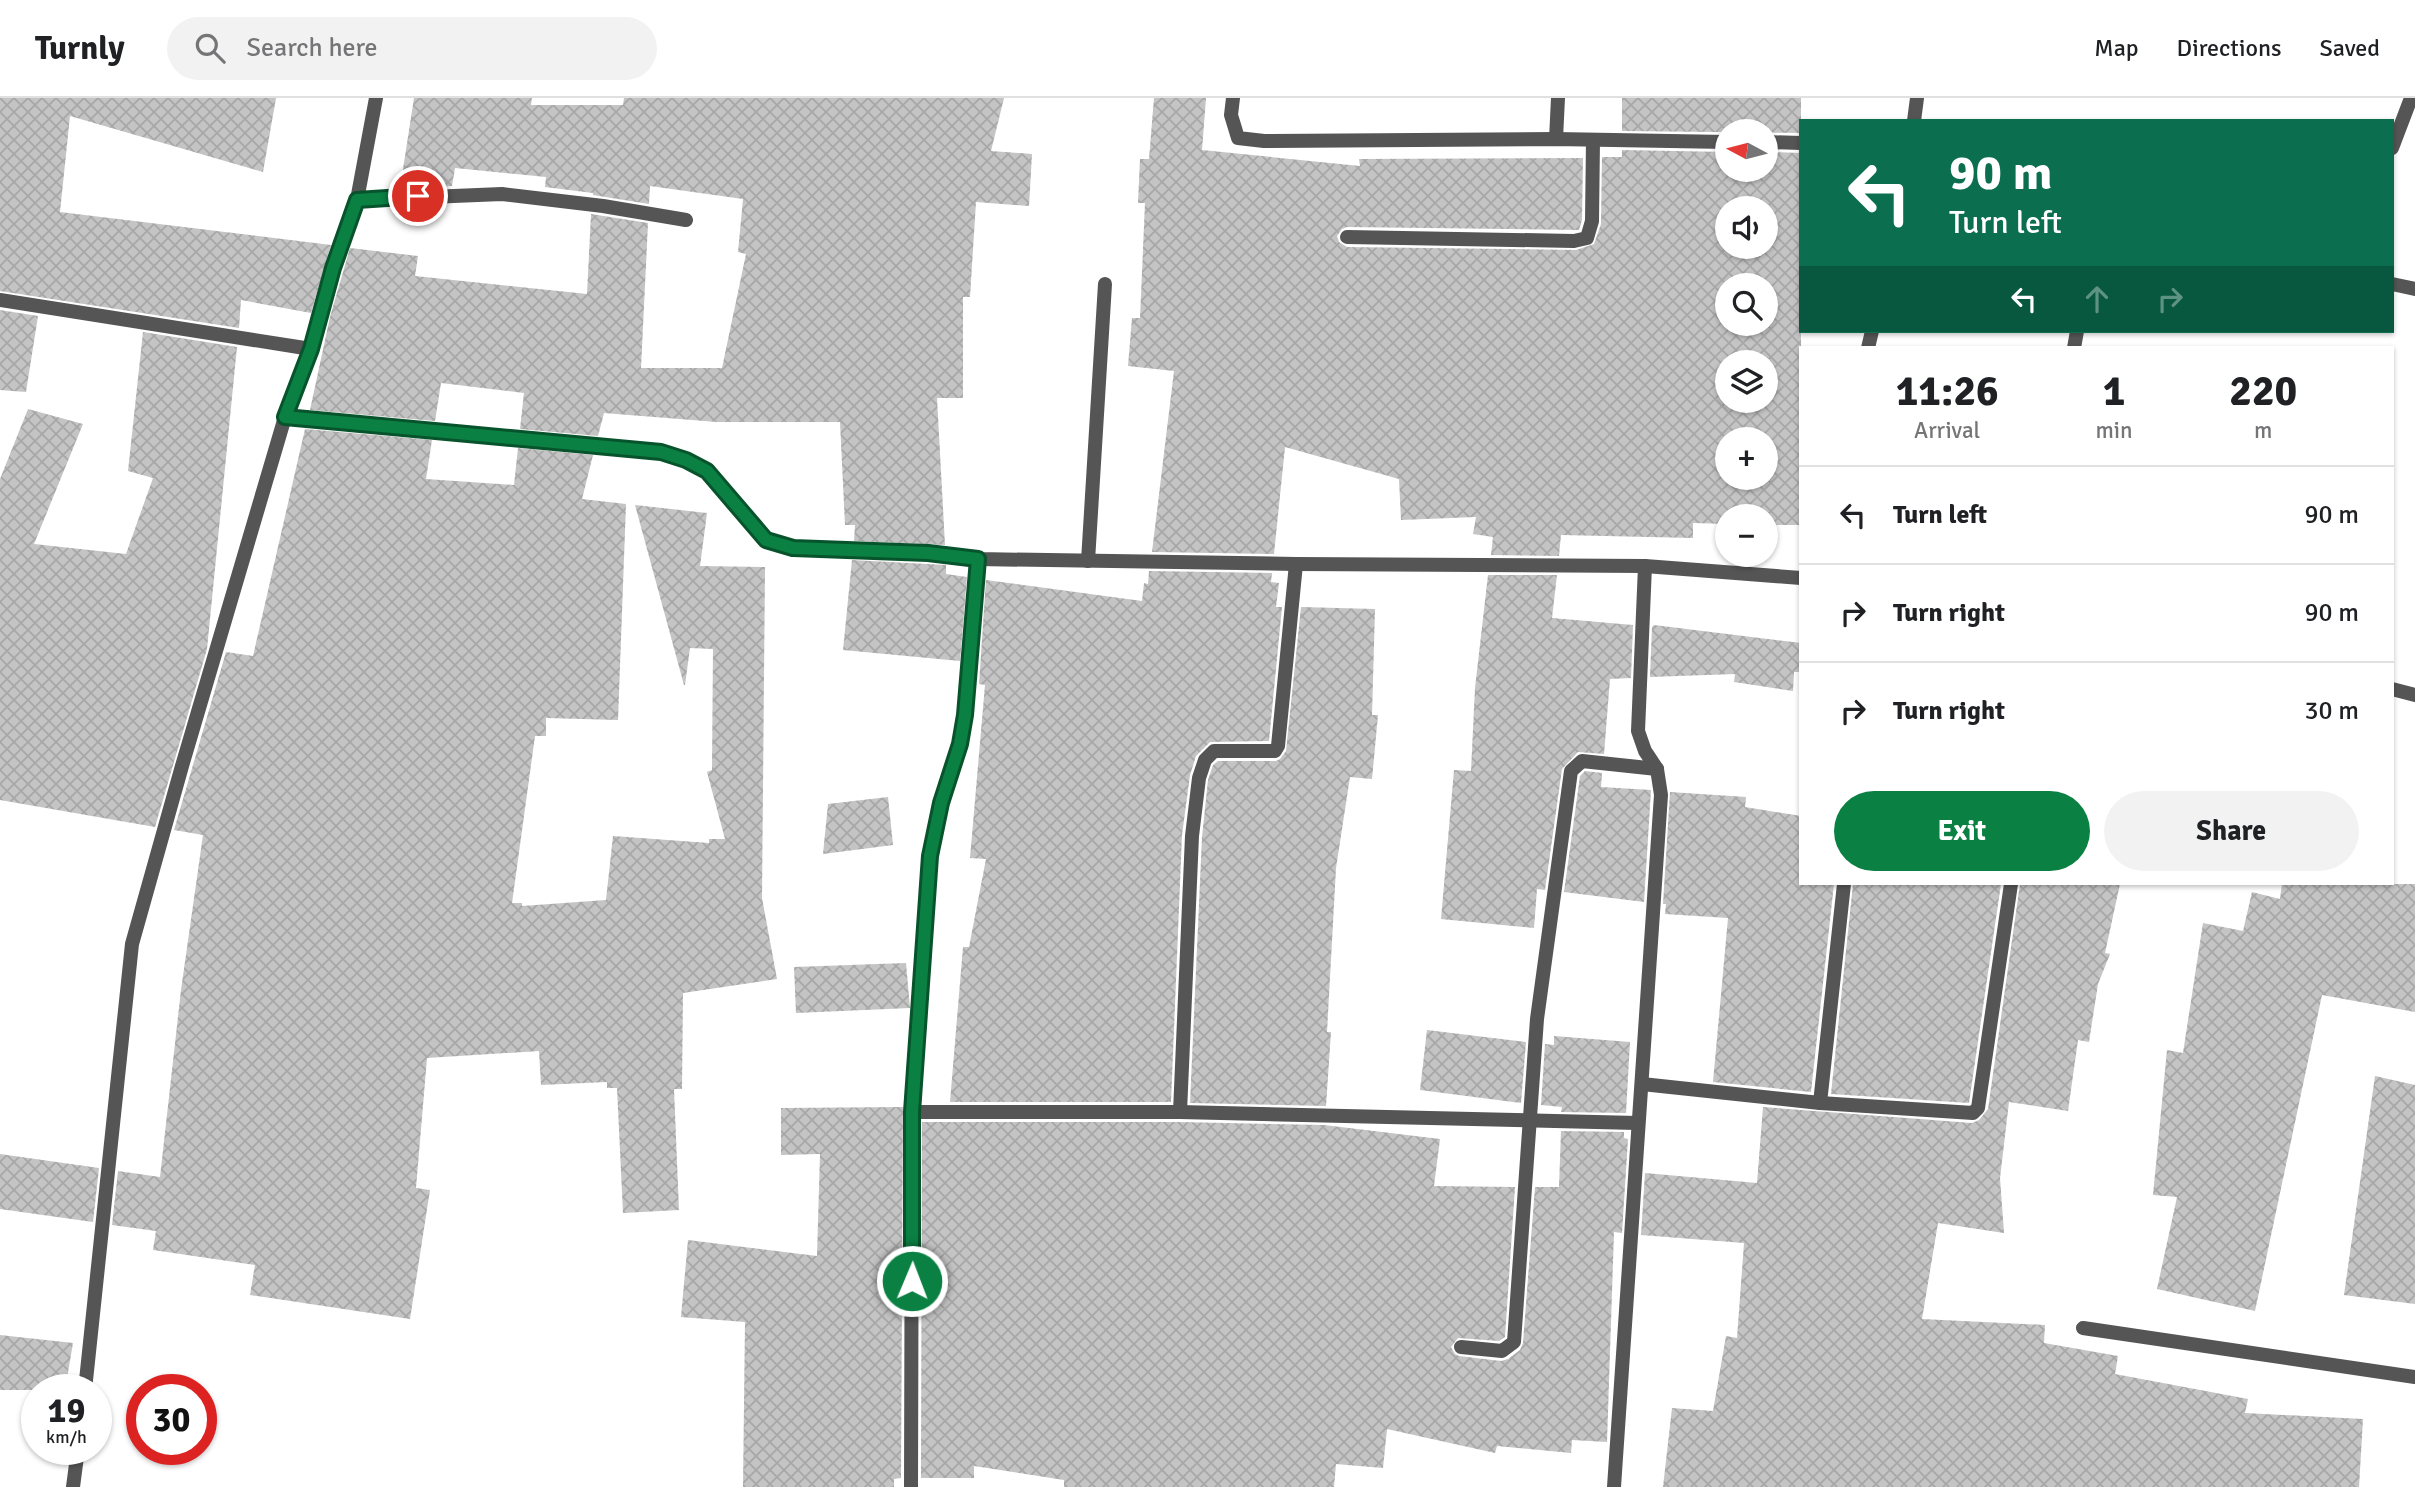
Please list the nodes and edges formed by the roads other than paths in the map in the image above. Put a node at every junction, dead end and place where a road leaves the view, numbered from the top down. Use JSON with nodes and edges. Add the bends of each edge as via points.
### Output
{"nodes":[{"id":1,"x":376,"y":98,"type":"edge"},
{"id":2,"x":1233,"y":98,"type":"edge"},
{"id":3,"x":1558,"y":98,"type":"edge"},
{"id":4,"x":1917,"y":98,"type":"edge"},
{"id":5,"x":2411,"y":98,"type":"edge"},
{"id":6,"x":1914,"y":119,"type":"edge"},
{"id":7,"x":1556,"y":139,"type":"junction"},
{"id":8,"x":1593,"y":140,"type":"junction"},
{"id":9,"x":1715,"y":142,"type":"edge"},
{"id":10,"x":1778,"y":142,"type":"edge"},
{"id":11,"x":1799,"y":143,"type":"edge"},
{"id":12,"x":2394,"y":143,"type":"edge"},
{"id":13,"x":357,"y":200,"type":"junction"},
{"id":14,"x":686,"y":220,"type":"dead end"},
{"id":15,"x":1347,"y":237,"type":"dead end"},
{"id":16,"x":1105,"y":284,"type":"dead end"},
{"id":17,"x":2394,"y":284,"type":"edge"},
{"id":18,"x":2415,"y":289,"type":"edge"},
{"id":19,"x":0,"y":300,"type":"edge"},
{"id":20,"x":311,"y":349,"type":"junction"},
{"id":21,"x":285,"y":417,"type":"junction"},
{"id":22,"x":978,"y":559,"type":"junction"},
{"id":23,"x":1088,"y":561,"type":"junction"},
{"id":24,"x":1296,"y":564,"type":"junction"},
{"id":25,"x":1645,"y":566,"type":"junction"},
{"id":26,"x":1799,"y":578,"type":"edge"},
{"id":27,"x":2394,"y":690,"type":"edge"},
{"id":28,"x":2415,"y":695,"type":"edge"},
{"id":29,"x":1657,"y":769,"type":"junction"},
{"id":30,"x":1844,"y":885,"type":"edge"},
{"id":31,"x":2011,"y":885,"type":"edge"},
{"id":32,"x":1642,"y":1084,"type":"junction"},
{"id":33,"x":1820,"y":1103,"type":"junction"},
{"id":34,"x":912,"y":1112,"type":"junction"},
{"id":35,"x":1181,"y":1112,"type":"junction"},
{"id":36,"x":1529,"y":1120,"type":"junction"},
{"id":37,"x":1637,"y":1123,"type":"junction"},
{"id":38,"x":2083,"y":1328,"type":"dead end"},
{"id":39,"x":1461,"y":1348,"type":"dead end"},
{"id":40,"x":87,"y":1374,"type":"edge"},
{"id":41,"x":2415,"y":1377,"type":"edge"},
{"id":42,"x":76,"y":1465,"type":"edge"},
{"id":43,"x":73,"y":1487,"type":"edge"},
{"id":44,"x":911,"y":1487,"type":"edge"},
{"id":45,"x":1614,"y":1487,"type":"edge"}],
"edges":[{"from":1,"to":13,"type":"street"},
{"from":2,"to":7,"type":"street","via":[[1231,115],[1238,138]]},
{"from":3,"to":7,"type":"street"},
{"from":4,"to":6,"type":"street"},
{"from":5,"to":12,"type":"street"},
{"from":7,"to":8,"type":"street"},
{"from":8,"to":9,"type":"street"},
{"from":8,"to":15,"type":"street","via":[[1592,221],[1587,238]]},
{"from":10,"to":11,"type":"street"},
{"from":13,"to":14,"type":"street","via":[[502,194]]},
{"from":13,"to":20,"type":"street"},
{"from":16,"to":23,"type":"street"},
{"from":17,"to":18,"type":"street"},
{"from":19,"to":20,"type":"street"},
{"from":20,"to":21,"type":"street"},
{"from":21,"to":22,"type":"street","via":[[661,452],[707,471],[766,540],[779,545]]},
{"from":21,"to":40,"type":"street","via":[[132,944]]},
{"from":22,"to":23,"type":"street"},
{"from":22,"to":34,"type":"street","via":[[965,715],[930,856]]},
{"from":23,"to":24,"type":"street"},
{"from":24,"to":25,"type":"street"},
{"from":24,"to":35,"type":"street","via":[[1278,746],[1275,751],[1213,751],[1199,778],[1192,836]]},
{"from":25,"to":26,"type":"street"},
{"from":25,"to":29,"type":"street","via":[[1638,731]]},
{"from":27,"to":28,"type":"street"},
{"from":29,"to":32,"type":"street","via":[[1661,795]]},
{"from":29,"to":36,"type":"street","via":[[1582,761],[1571,771]]},
{"from":30,"to":33,"type":"street"},
{"from":31,"to":33,"type":"street","via":[[1978,1108],[1973,1113]]},
{"from":32,"to":33,"type":"street"},
{"from":32,"to":37,"type":"street"},
{"from":34,"to":35,"type":"street"},
{"from":34,"to":44,"type":"street"},
{"from":35,"to":36,"type":"street"},
{"from":36,"to":37,"type":"street"},
{"from":36,"to":39,"type":"street","via":[[1514,1342],[1502,1351]]},
{"from":37,"to":45,"type":"street"},
{"from":38,"to":41,"type":"street"},
{"from":42,"to":43,"type":"street"}]}
